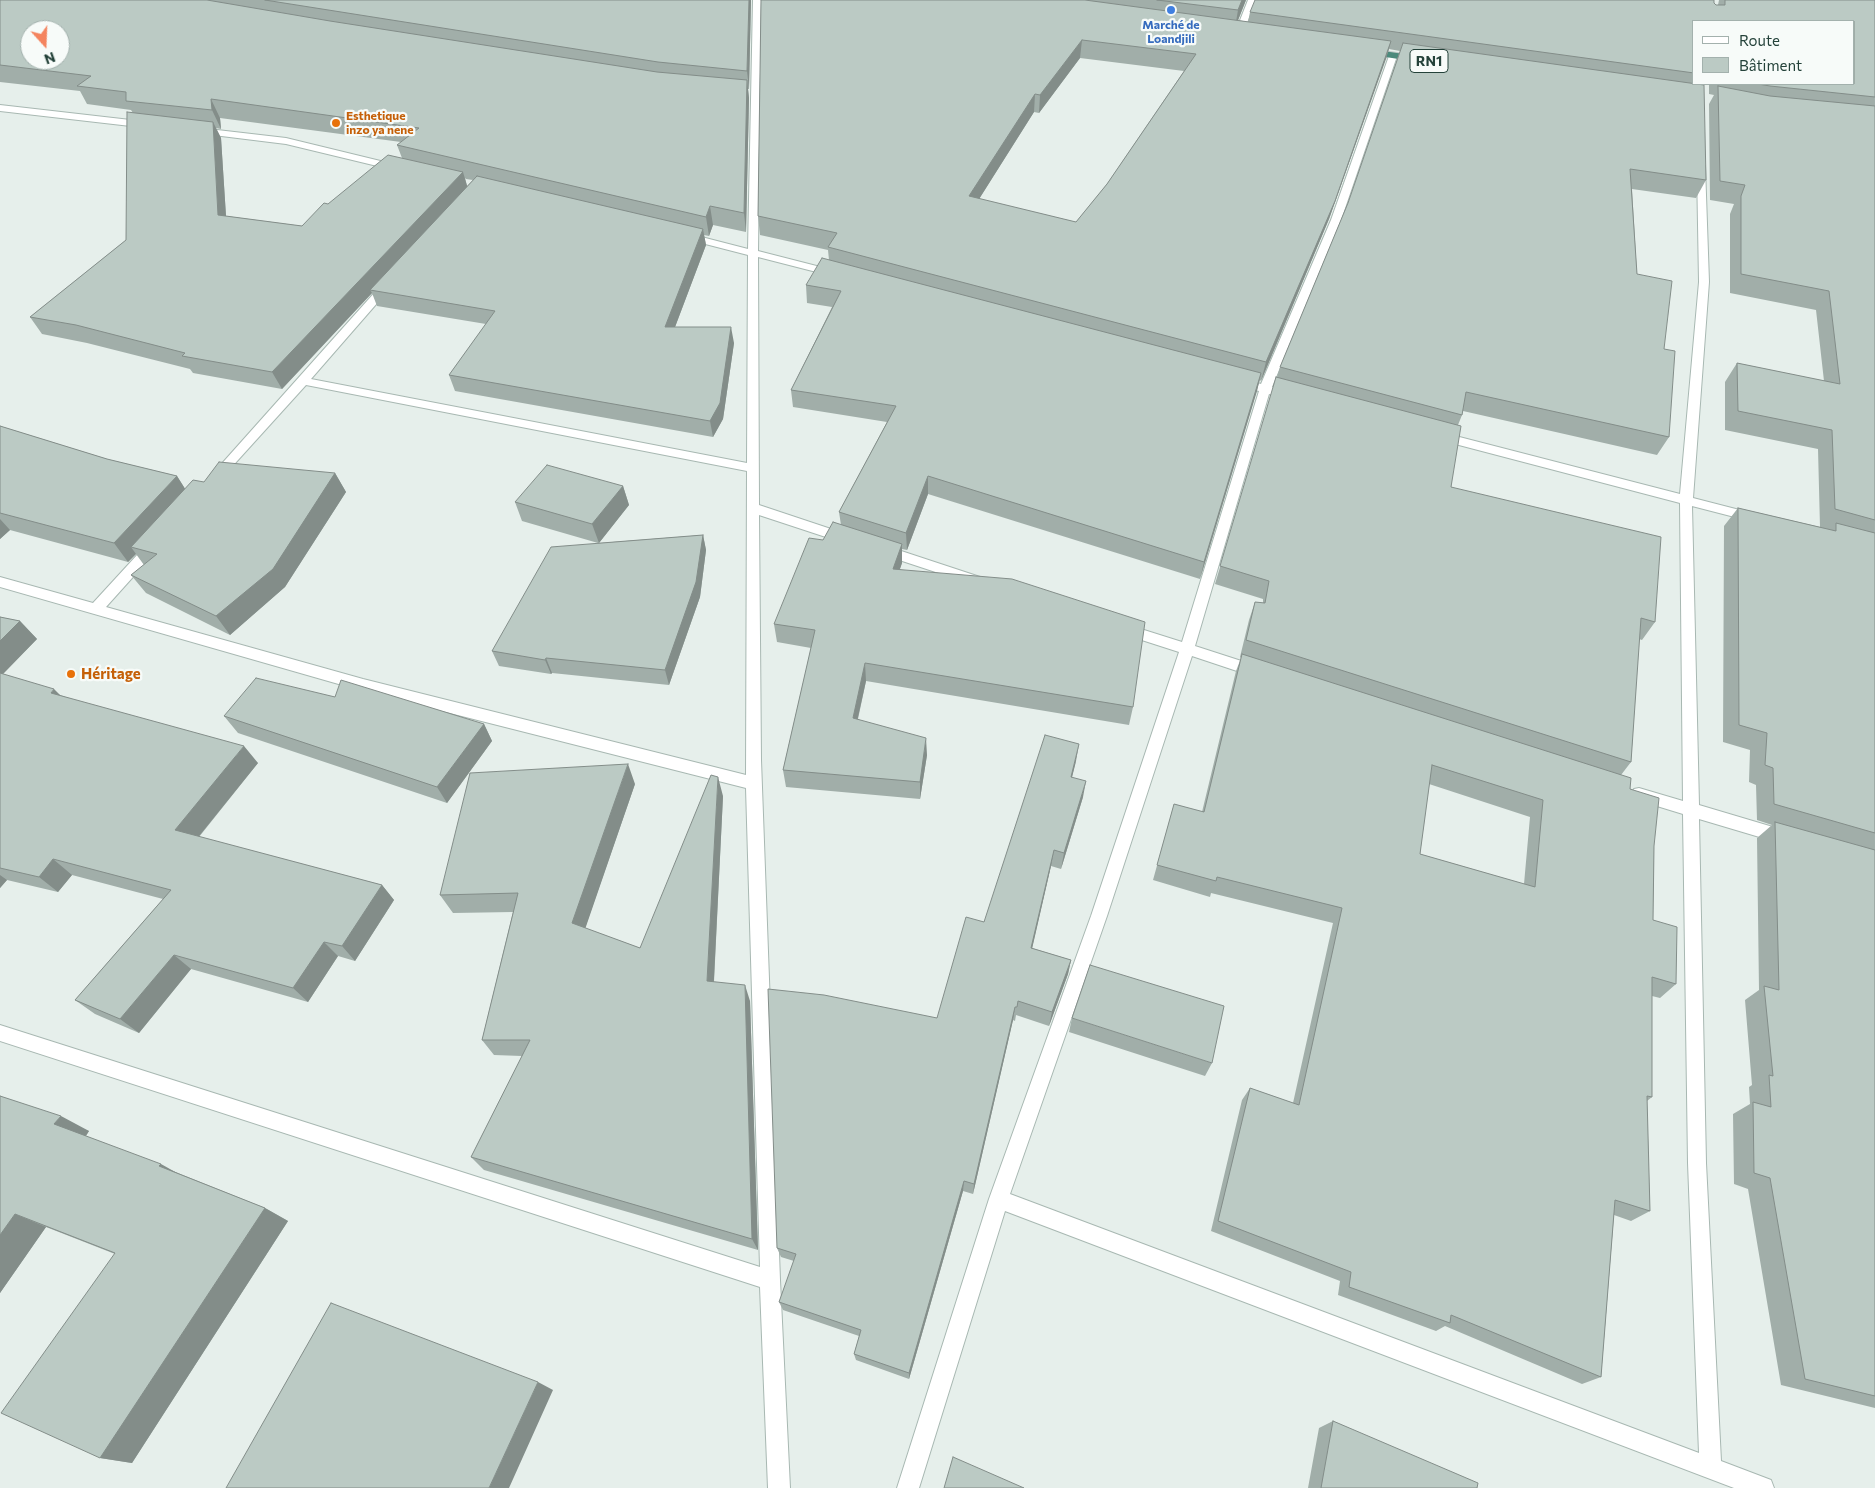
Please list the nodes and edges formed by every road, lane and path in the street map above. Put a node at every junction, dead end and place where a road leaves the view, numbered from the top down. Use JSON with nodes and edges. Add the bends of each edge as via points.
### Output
{"nodes":[{"id":1,"x":757,"y":0,"type":"edge"},
{"id":2,"x":1252,"y":0,"type":"edge"},
{"id":3,"x":1229,"y":32,"type":"edge"},
{"id":4,"x":1239,"y":33,"type":"junction"},
{"id":5,"x":1249,"y":35,"type":"edge"},
{"id":6,"x":1364,"y":52,"type":"edge"},
{"id":7,"x":1393,"y":56,"type":"junction"},
{"id":8,"x":1432,"y":61,"type":"edge"},
{"id":9,"x":0,"y":108,"type":"edge"},
{"id":10,"x":158,"y":126,"type":"edge"},
{"id":11,"x":188,"y":130,"type":"edge"},
{"id":12,"x":1702,"y":156,"type":"edge"},
{"id":13,"x":411,"y":171,"type":"edge"},
{"id":14,"x":677,"y":234,"type":"edge"},
{"id":15,"x":753,"y":251,"type":"junction"},
{"id":16,"x":399,"y":272,"type":"edge"},
{"id":17,"x":847,"y":277,"type":"edge"},
{"id":18,"x":1226,"y":379,"type":"edge"},
{"id":19,"x":303,"y":381,"type":"junction"},
{"id":20,"x":1264,"y":389,"type":"junction"},
{"id":21,"x":1303,"y":399,"type":"edge"},
{"id":22,"x":1427,"y":432,"type":"edge"},
{"id":23,"x":753,"y":468,"type":"junction"},
{"id":24,"x":209,"y":485,"type":"edge"},
{"id":25,"x":1686,"y":501,"type":"junction"},
{"id":26,"x":753,"y":508,"type":"junction"},
{"id":27,"x":1762,"y":520,"type":"edge"},
{"id":28,"x":162,"y":536,"type":"edge"},
{"id":29,"x":0,"y":582,"type":"edge"},
{"id":30,"x":989,"y":585,"type":"edge"},
{"id":31,"x":95,"y":610,"type":"junction"},
{"id":32,"x":1112,"y":625,"type":"edge"},
{"id":33,"x":1188,"y":650,"type":"junction"},
{"id":34,"x":1272,"y":676,"type":"edge"},
{"id":35,"x":753,"y":783,"type":"junction"},
{"id":36,"x":1627,"y":790,"type":"edge"},
{"id":37,"x":1692,"y":811,"type":"junction"},
{"id":38,"x":1798,"y":841,"type":"edge"},
{"id":39,"x":0,"y":1033,"type":"edge"},
{"id":40,"x":999,"y":1199,"type":"junction"},
{"id":41,"x":770,"y":1280,"type":"junction"},
{"id":42,"x":1710,"y":1468,"type":"junction"},
{"id":43,"x":779,"y":1488,"type":"edge"},
{"id":44,"x":908,"y":1488,"type":"edge"},
{"id":45,"x":1763,"y":1488,"type":"edge"}],
"edges":[{"from":1,"to":15,"type":"street","via":[[751,93]]},
{"from":2,"to":4,"type":"street"},
{"from":3,"to":4,"type":"highway"},
{"from":4,"to":5,"type":"highway"},
{"from":6,"to":7,"type":"highway","number":"RN1"},
{"from":7,"to":8,"type":"highway","number":"RN1"},
{"from":7,"to":20,"type":"street","via":[[1336,220]]},
{"from":9,"to":10,"type":"street"},
{"from":11,"to":13,"type":"street","via":[[286,141]]},
{"from":12,"to":25,"type":"street","via":[[1704,282]]},
{"from":14,"to":15,"type":"street"},
{"from":15,"to":17,"type":"street"},
{"from":15,"to":23,"type":"street"},
{"from":16,"to":19,"type":"street"},
{"from":18,"to":20,"type":"street"},
{"from":19,"to":23,"type":"street"},
{"from":19,"to":24,"type":"street"},
{"from":20,"to":21,"type":"street"},
{"from":20,"to":33,"type":"street"},
{"from":22,"to":25,"type":"street"},
{"from":23,"to":26,"type":"street"},
{"from":25,"to":27,"type":"street"},
{"from":25,"to":37,"type":"street"},
{"from":26,"to":30,"type":"street"},
{"from":26,"to":35,"type":"street"},
{"from":28,"to":31,"type":"street"},
{"from":29,"to":31,"type":"street"},
{"from":31,"to":35,"type":"street","via":[[372,687]]},
{"from":32,"to":33,"type":"street"},
{"from":33,"to":34,"type":"street"},
{"from":33,"to":40,"type":"street"},
{"from":35,"to":41,"type":"street"},
{"from":36,"to":37,"type":"street"},
{"from":37,"to":38,"type":"street"},
{"from":37,"to":42,"type":"street","via":[[1697,1163]]},
{"from":39,"to":41,"type":"street"},
{"from":40,"to":42,"type":"street"},
{"from":40,"to":44,"type":"street"},
{"from":41,"to":43,"type":"street"},
{"from":42,"to":45,"type":"street"}]}
